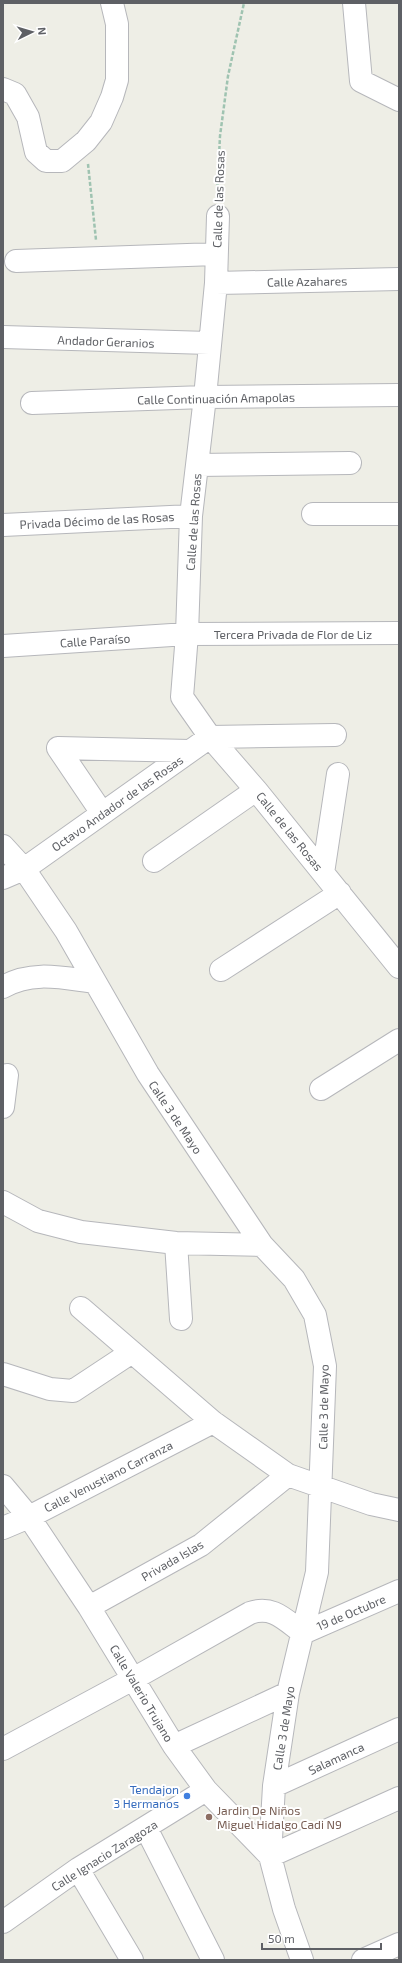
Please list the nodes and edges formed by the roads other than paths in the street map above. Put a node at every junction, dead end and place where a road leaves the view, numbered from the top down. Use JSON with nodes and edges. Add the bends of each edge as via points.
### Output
{"nodes":[{"id":1,"x":112,"y":3,"type":"edge"},
{"id":2,"x":354,"y":3,"type":"edge"},
{"id":3,"x":3,"y":89,"type":"edge"},
{"id":4,"x":399,"y":100,"type":"edge"},
{"id":5,"x":218,"y":216,"type":"road end"},
{"id":6,"x":216,"y":254,"type":"junction"},
{"id":7,"x":16,"y":261,"type":"dead end"},
{"id":8,"x":399,"y":279,"type":"edge"},
{"id":9,"x":216,"y":283,"type":"junction"},
{"id":10,"x":3,"y":337,"type":"edge"},
{"id":11,"x":209,"y":343,"type":"junction"},
{"id":12,"x":399,"y":395,"type":"edge"},
{"id":13,"x":206,"y":397,"type":"junction"},
{"id":14,"x":32,"y":403,"type":"dead end"},
{"id":15,"x":350,"y":463,"type":"dead end"},
{"id":16,"x":197,"y":466,"type":"junction"},
{"id":17,"x":313,"y":514,"type":"dead end"},
{"id":18,"x":399,"y":514,"type":"edge"},
{"id":19,"x":191,"y":516,"type":"junction"},
{"id":20,"x":3,"y":525,"type":"edge"},
{"id":21,"x":399,"y":633,"type":"edge"},
{"id":22,"x":187,"y":634,"type":"junction"},
{"id":23,"x":3,"y":646,"type":"edge"},
{"id":24,"x":335,"y":735,"type":"dead end"},
{"id":25,"x":210,"y":737,"type":"junction"},
{"id":26,"x":190,"y":751,"type":"junction"},
{"id":27,"x":338,"y":774,"type":"dead end"},
{"id":28,"x":256,"y":790,"type":"junction"},
{"id":29,"x":102,"y":813,"type":"junction"},
{"id":30,"x":3,"y":846,"type":"edge"},
{"id":31,"x":154,"y":861,"type":"dead end"},
{"id":32,"x":24,"y":869,"type":"junction"},
{"id":33,"x":323,"y":873,"type":"junction"},
{"id":34,"x":3,"y":878,"type":"edge"},
{"id":35,"x":340,"y":893,"type":"junction"},
{"id":36,"x":399,"y":967,"type":"edge"},
{"id":37,"x":221,"y":970,"type":"dead end"},
{"id":38,"x":94,"y":982,"type":"junction"},
{"id":39,"x":3,"y":987,"type":"edge"},
{"id":40,"x":399,"y":1040,"type":"edge"},
{"id":41,"x":7,"y":1074,"type":"dead end"},
{"id":42,"x":321,"y":1089,"type":"dead end"},
{"id":43,"x":3,"y":1107,"type":"edge"},
{"id":44,"x":3,"y":1202,"type":"edge"},
{"id":45,"x":176,"y":1243,"type":"junction"},
{"id":46,"x":262,"y":1245,"type":"junction"},
{"id":47,"x":81,"y":1308,"type":"dead end"},
{"id":48,"x":181,"y":1319,"type":"dead end"},
{"id":49,"x":132,"y":1352,"type":"junction"},
{"id":50,"x":3,"y":1374,"type":"edge"},
{"id":51,"x":213,"y":1422,"type":"junction"},
{"id":52,"x":288,"y":1474,"type":"junction"},
{"id":53,"x":3,"y":1486,"type":"edge"},
{"id":54,"x":321,"y":1487,"type":"junction"},
{"id":55,"x":399,"y":1510,"type":"edge"},
{"id":56,"x":28,"y":1517,"type":"junction"},
{"id":57,"x":3,"y":1528,"type":"edge"},
{"id":58,"x":399,"y":1591,"type":"edge"},
{"id":59,"x":89,"y":1606,"type":"junction"},
{"id":60,"x":303,"y":1633,"type":"junction"},
{"id":61,"x":133,"y":1679,"type":"junction"},
{"id":62,"x":288,"y":1692,"type":"junction"},
{"id":63,"x":399,"y":1729,"type":"edge"},
{"id":64,"x":174,"y":1746,"type":"junction"},
{"id":65,"x":3,"y":1749,"type":"edge"},
{"id":66,"x":274,"y":1786,"type":"junction"},
{"id":67,"x":206,"y":1790,"type":"junction"},
{"id":68,"x":399,"y":1798,"type":"edge"},
{"id":69,"x":146,"y":1828,"type":"junction"},
{"id":70,"x":270,"y":1856,"type":"junction"},
{"id":71,"x":78,"y":1869,"type":"junction"},
{"id":72,"x":3,"y":1922,"type":"edge"},
{"id":73,"x":399,"y":1944,"type":"edge"},
{"id":74,"x":132,"y":1960,"type":"edge"},
{"id":75,"x":213,"y":1960,"type":"edge"},
{"id":76,"x":302,"y":1960,"type":"edge"},
{"id":77,"x":363,"y":1960,"type":"edge"}],
"edges":[{"from":1,"to":3,"type":"street","via":[[116,24],[117,80],[101,122],[86,141],[62,161],[46,161],[36,152],[28,117],[15,94]]},
{"from":2,"to":4,"type":"street","via":[[361,81]]},
{"from":5,"to":6,"type":"street","name":"Calle de las Rosas"},
{"from":6,"to":7,"type":"street"},
{"from":6,"to":9,"type":"street","name":"Calle de las Rosas"},
{"from":8,"to":9,"type":"street","name":"Calle Azahares"},
{"from":9,"to":11,"type":"street","name":"Calle de las Rosas"},
{"from":10,"to":11,"type":"street","name":"Andador Geranios"},
{"from":11,"to":13,"type":"street","name":"Calle de las Rosas"},
{"from":12,"to":13,"type":"street","name":"Calle Continuación Amapolas"},
{"from":13,"to":14,"type":"street","name":"Calle Continuación Amapolas"},
{"from":13,"to":16,"type":"street","name":"Calle de las Rosas"},
{"from":15,"to":16,"type":"street"},
{"from":16,"to":19,"type":"street","name":"Calle de las Rosas"},
{"from":17,"to":18,"type":"street"},
{"from":19,"to":20,"type":"street","name":"Privada Décimo de las Rosas"},
{"from":19,"to":22,"type":"street","name":"Calle de las Rosas"},
{"from":21,"to":22,"type":"street","name":"Tercera Privada de Flor de Liz"},
{"from":22,"to":23,"type":"street","name":"Calle Paraíso"},
{"from":22,"to":25,"type":"street","name":"Calle de las Rosas","via":[[182,697]]},
{"from":24,"to":25,"type":"street"},
{"from":25,"to":26,"type":"street","name":"Octavo Andador de las Rosas"},
{"from":25,"to":28,"type":"street","name":"Calle de las Rosas"},
{"from":26,"to":29,"type":"street","name":"Octavo Andador de las Rosas"},
{"from":26,"to":29,"type":"street","via":[[58,748]]},
{"from":27,"to":33,"type":"street"},
{"from":28,"to":31,"type":"street"},
{"from":28,"to":33,"type":"street","name":"Calle de las Rosas"},
{"from":29,"to":32,"type":"street","name":"Octavo Andador de las Rosas"},
{"from":30,"to":32,"type":"street","name":"Calle 3 de Mayo"},
{"from":32,"to":34,"type":"street","name":"Octavo Andador de las Rosas"},
{"from":32,"to":38,"type":"street","name":"Calle 3 de Mayo","via":[[66,931]]},
{"from":33,"to":35,"type":"street","name":"Calle de las Rosas"},
{"from":35,"to":36,"type":"street","name":"Calle de las Rosas"},
{"from":35,"to":37,"type":"street"},
{"from":38,"to":39,"type":"street","via":[[43,976],[16,980]]},
{"from":38,"to":46,"type":"street","name":"Calle 3 de Mayo","via":[[148,1074]]},
{"from":40,"to":42,"type":"street"},
{"from":41,"to":43,"type":"street"},
{"from":44,"to":45,"type":"street","via":[[38,1221],[81,1232]]},
{"from":45,"to":46,"type":"street"},
{"from":45,"to":48,"type":"street"},
{"from":46,"to":54,"type":"street","name":"Calle 3 de Mayo","via":[[294,1279],[315,1315],[325,1366]]},
{"from":47,"to":49,"type":"street"},
{"from":49,"to":50,"type":"street","via":[[73,1391],[50,1389]]},
{"from":49,"to":51,"type":"street"},
{"from":51,"to":52,"type":"street"},
{"from":51,"to":56,"type":"street","name":"Calle Venustiano Carranza"},
{"from":52,"to":54,"type":"street"},
{"from":52,"to":59,"type":"street","name":"Privada Islas","via":[[200,1545]]},
{"from":53,"to":56,"type":"street","name":"Calle Valerio Trujano"},
{"from":54,"to":55,"type":"street","via":[[371,1504]]},
{"from":54,"to":60,"type":"street","name":"Calle 3 de Mayo","via":[[317,1572]]},
{"from":56,"to":57,"type":"street","name":"Calle Venustiano Carranza"},
{"from":56,"to":59,"type":"street","name":"Calle Valerio Trujano"},
{"from":58,"to":60,"type":"street","name":"19 de Octubre"},
{"from":59,"to":61,"type":"street","name":"Calle Valerio Trujano"},
{"from":60,"to":61,"type":"street","via":[[269,1610],[260,1609]]},
{"from":60,"to":62,"type":"street","name":"Calle 3 de Mayo"},
{"from":61,"to":64,"type":"street","name":"Calle Valerio Trujano"},
{"from":61,"to":65,"type":"street"},
{"from":62,"to":64,"type":"street"},
{"from":62,"to":66,"type":"street","name":"Calle 3 de Mayo"},
{"from":63,"to":66,"type":"street","name":"Salamanca"},
{"from":64,"to":67,"type":"street","name":"Calle Valerio Trujano"},
{"from":66,"to":70,"type":"street","name":"Calle 3 de Mayo"},
{"from":67,"to":69,"type":"street","name":"Calle Ignacio Zaragoza"},
{"from":67,"to":70,"type":"street","name":"Calle Valerio Trujano"},
{"from":68,"to":70,"type":"street"},
{"from":69,"to":71,"type":"street","name":"Calle Ignacio Zaragoza"},
{"from":69,"to":75,"type":"street"},
{"from":70,"to":76,"type":"street","name":"Calle 3 de Mayo","via":[[284,1909]]},
{"from":71,"to":72,"type":"street","name":"Calle Ignacio Zaragoza"},
{"from":71,"to":74,"type":"street"},
{"from":73,"to":77,"type":"street"}]}
